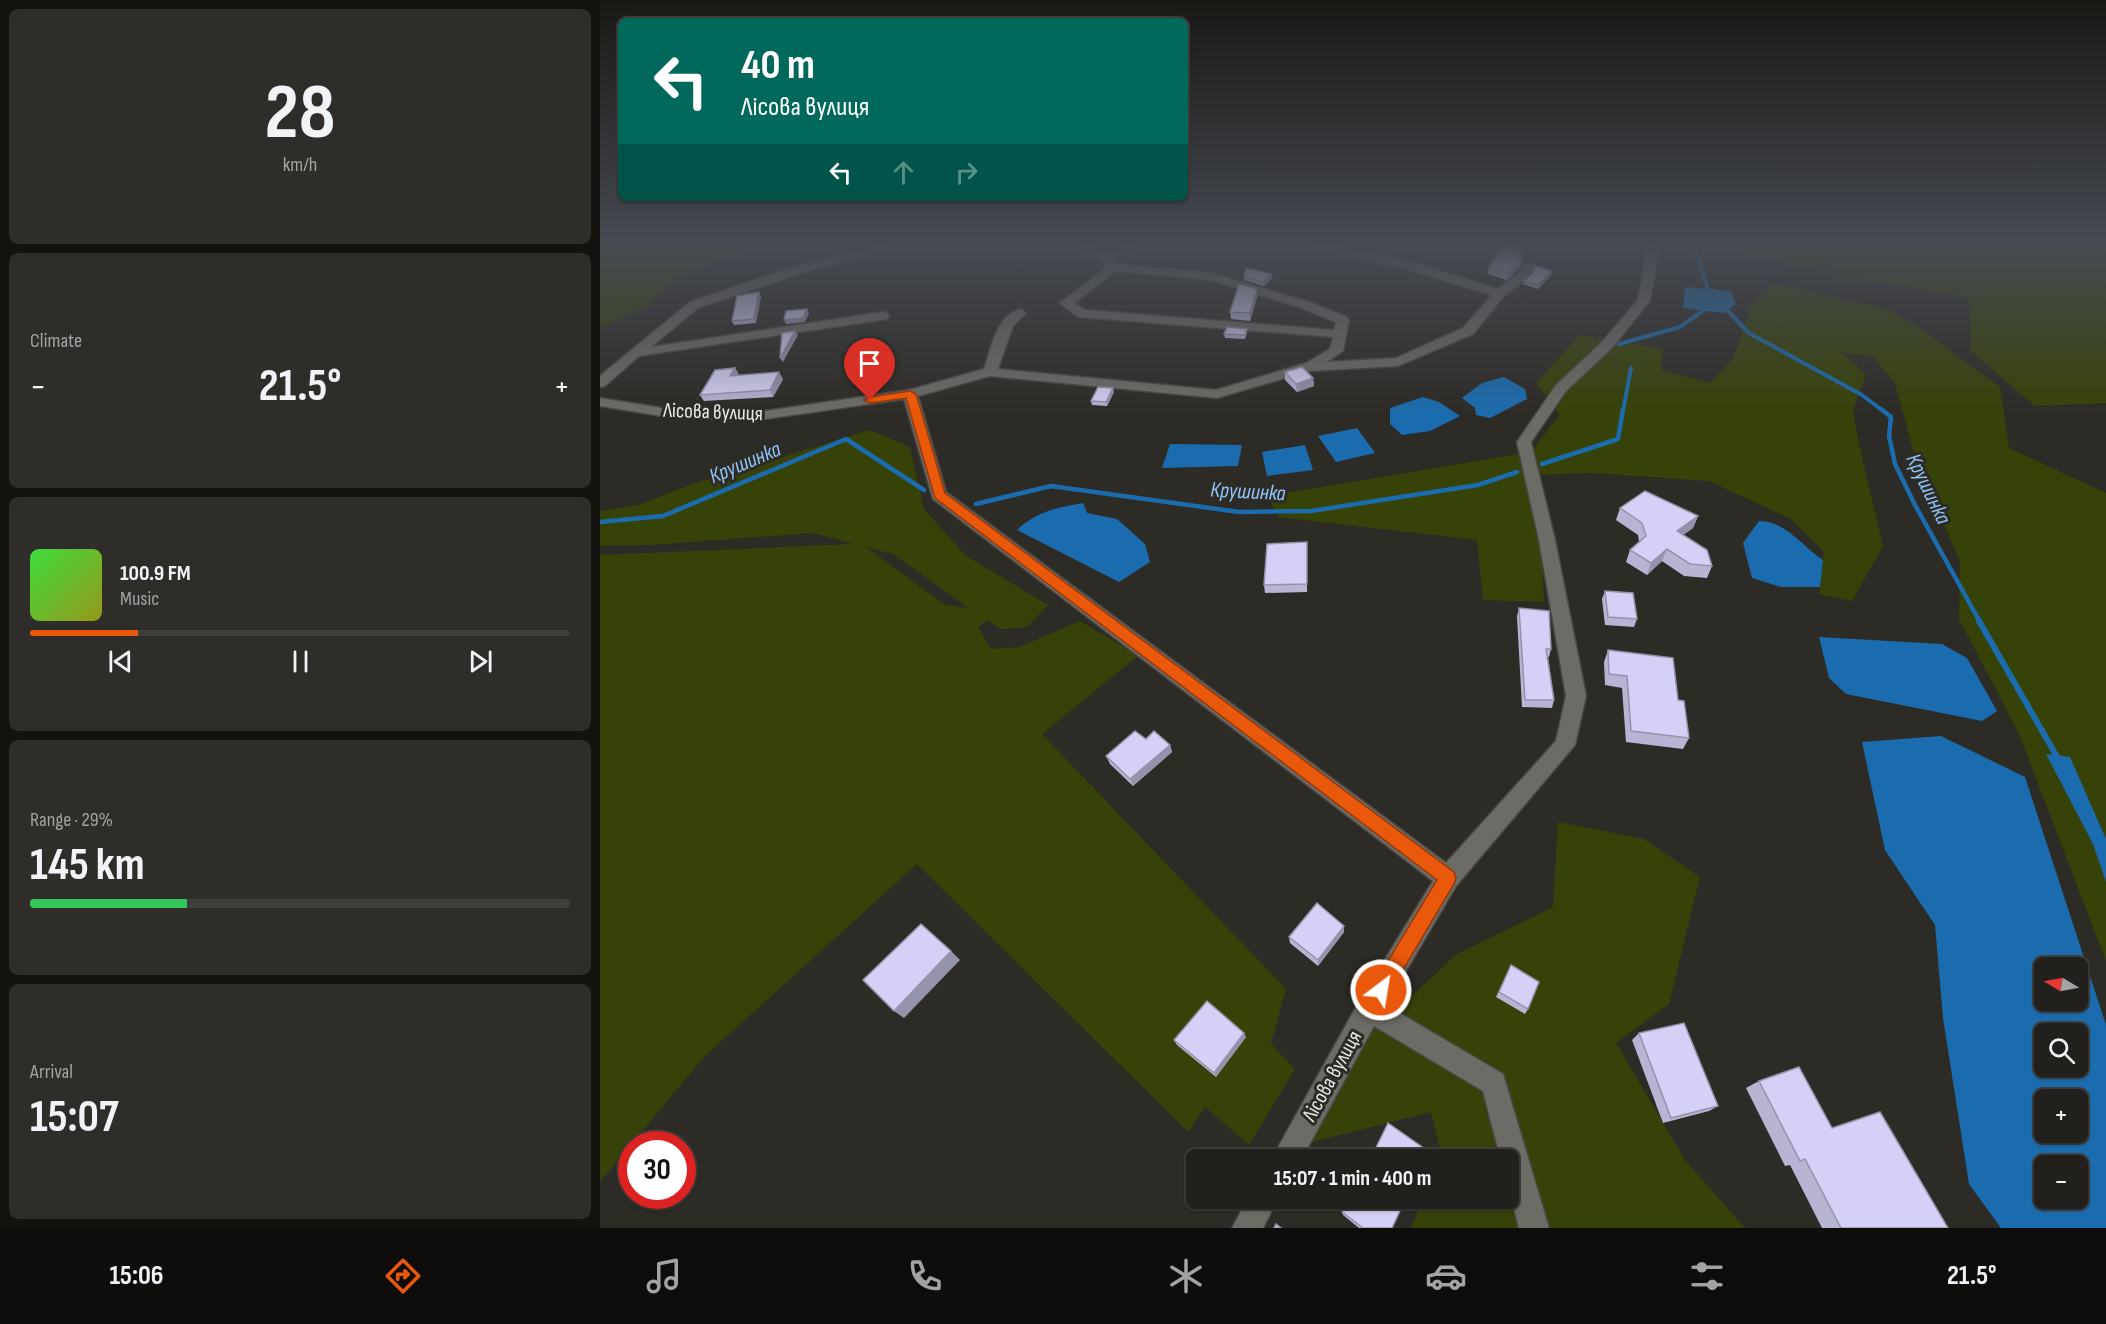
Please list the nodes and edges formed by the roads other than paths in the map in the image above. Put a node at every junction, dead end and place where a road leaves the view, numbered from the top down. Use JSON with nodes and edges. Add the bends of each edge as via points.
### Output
{"nodes":[{"id":1,"x":708,"y":300,"type":"edge"},
{"id":2,"x":1070,"y":300,"type":"edge"},
{"id":3,"x":1289,"y":300,"type":"edge"},
{"id":4,"x":1494,"y":300,"type":"edge"},
{"id":5,"x":1644,"y":300,"type":"edge"},
{"id":6,"x":1020,"y":313,"type":"dead end"},
{"id":7,"x":883,"y":316,"type":"dead end"},
{"id":8,"x":1340,"y":334,"type":"junction"},
{"id":9,"x":635,"y":353,"type":"junction"},
{"id":10,"x":1308,"y":368,"type":"junction"},
{"id":11,"x":990,"y":372,"type":"junction"},
{"id":12,"x":600,"y":382,"type":"edge"},
{"id":13,"x":910,"y":394,"type":"junction"},
{"id":14,"x":600,"y":402,"type":"edge"},
{"id":15,"x":1448,"y":878,"type":"junction"},
{"id":16,"x":1370,"y":1009,"type":"junction"},
{"id":17,"x":1292,"y":1149,"type":"edge"},
{"id":18,"x":1258,"y":1209,"type":"edge"},
{"id":19,"x":1247,"y":1228,"type":"edge"},
{"id":20,"x":1534,"y":1228,"type":"edge"}],
"edges":[{"from":1,"to":9,"type":"street","via":[[694,305]]},
{"from":2,"to":8,"type":"street","via":[[1066,303],[1082,314]]},
{"from":3,"to":8,"type":"street","via":[[1342,320]]},
{"from":4,"to":10,"type":"street","via":[[1468,331],[1398,362]]},
{"from":5,"to":15,"type":"street","name":"Лісова вулиця","via":[[1607,345],[1561,388],[1524,442],[1576,696],[1565,745]]},
{"from":6,"to":11,"type":"street","via":[[1007,324]]},
{"from":7,"to":9,"type":"street"},
{"from":8,"to":10,"type":"street","via":[[1336,351]]},
{"from":9,"to":12,"type":"street"},
{"from":10,"to":11,"type":"street","via":[[1217,394]]},
{"from":11,"to":13,"type":"street","name":"Лісова вулиця"},
{"from":13,"to":14,"type":"street","name":"Лісова вулиця","via":[[752,417],[668,413]]},
{"from":13,"to":15,"type":"street","via":[[939,495]]},
{"from":15,"to":16,"type":"street","name":"Лісова вулиця"},
{"from":16,"to":17,"type":"street","name":"Лісова вулиця"},
{"from":16,"to":20,"type":"street","via":[[1494,1083]]},
{"from":18,"to":19,"type":"street"}]}
